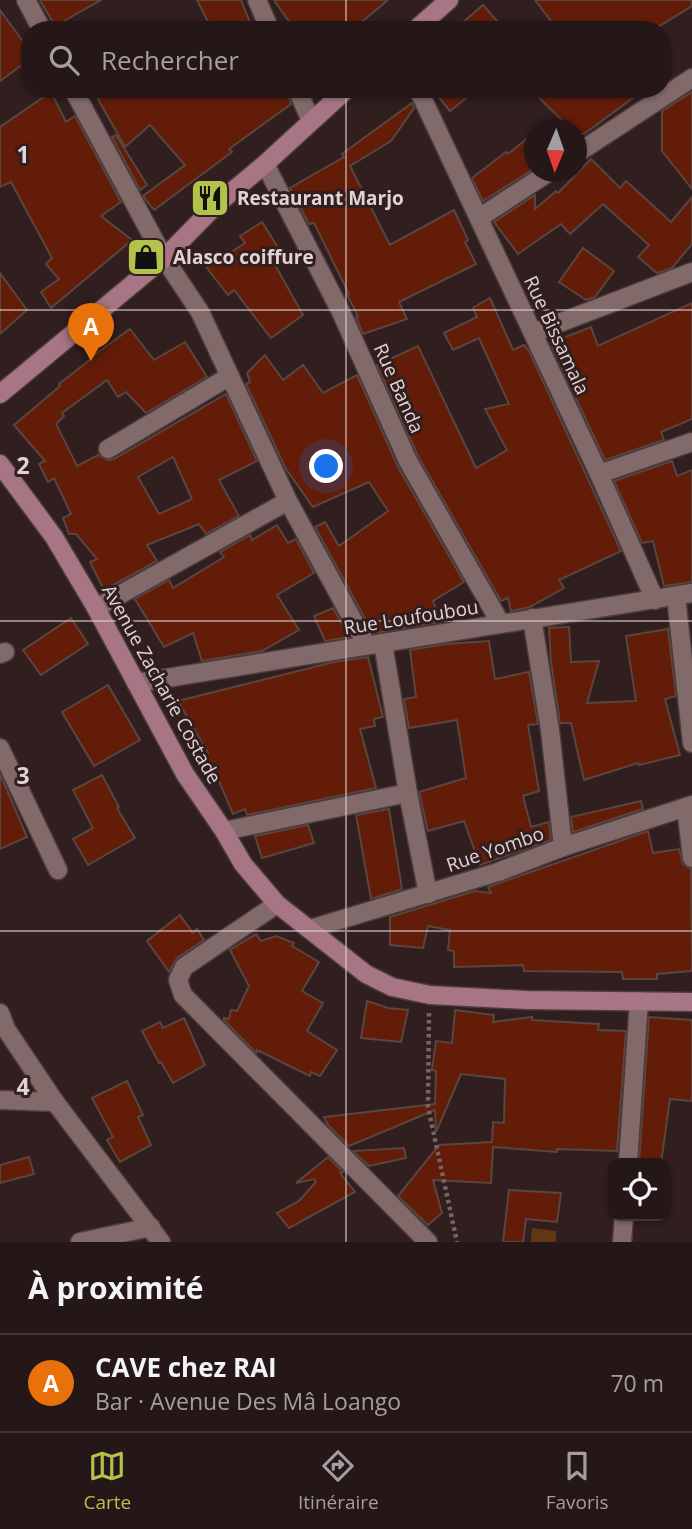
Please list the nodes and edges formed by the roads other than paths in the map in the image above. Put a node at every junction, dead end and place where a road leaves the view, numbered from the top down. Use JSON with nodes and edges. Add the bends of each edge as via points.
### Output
{"nodes":[{"id":1,"x":26,"y":0,"type":"edge"},
{"id":2,"x":257,"y":0,"type":"edge"},
{"id":3,"x":449,"y":0,"type":"edge"},
{"id":4,"x":37,"y":21,"type":"edge"},
{"id":5,"x":267,"y":21,"type":"edge"},
{"id":6,"x":425,"y":21,"type":"edge"},
{"id":7,"x":692,"y":78,"type":"edge"},
{"id":8,"x":671,"y":92,"type":"edge"},
{"id":9,"x":79,"y":98,"type":"edge"},
{"id":10,"x":301,"y":98,"type":"edge"},
{"id":11,"x":337,"y":98,"type":"edge"},
{"id":12,"x":422,"y":98,"type":"edge"},
{"id":13,"x":661,"y":98,"type":"edge"},
{"id":14,"x":311,"y":121,"type":"junction"},
{"id":15,"x":587,"y":147,"type":"edge"},
{"id":16,"x":265,"y":164,"type":"junction"},
{"id":17,"x":534,"y":182,"type":"edge"},
{"id":18,"x":479,"y":218,"type":"junction"},
{"id":19,"x":164,"y":258,"type":"junction"},
{"id":20,"x":692,"y":272,"type":"edge"},
{"id":21,"x":533,"y":333,"type":"junction"},
{"id":22,"x":230,"y":376,"type":"junction"},
{"id":23,"x":0,"y":394,"type":"edge"},
{"id":24,"x":692,"y":442,"type":"edge"},
{"id":25,"x":108,"y":449,"type":"dead end"},
{"id":26,"x":0,"y":464,"type":"edge"},
{"id":27,"x":599,"y":474,"type":"junction"},
{"id":28,"x":288,"y":501,"type":"junction"},
{"id":29,"x":684,"y":595,"type":"edge"},
{"id":30,"x":655,"y":600,"type":"junction"},
{"id":31,"x":96,"y":608,"type":"junction"},
{"id":32,"x":532,"y":618,"type":"junction"},
{"id":33,"x":501,"y":624,"type":"junction"},
{"id":34,"x":374,"y":644,"type":"junction"},
{"id":35,"x":136,"y":683,"type":"junction"},
{"id":36,"x":692,"y":743,"type":"edge"},
{"id":37,"x":0,"y":748,"type":"edge"},
{"id":38,"x":408,"y":793,"type":"junction"},
{"id":39,"x":689,"y":806,"type":"edge"},
{"id":40,"x":224,"y":831,"type":"junction"},
{"id":41,"x":563,"y":847,"type":"junction"},
{"id":42,"x":692,"y":858,"type":"edge"},
{"id":43,"x":58,"y":870,"type":"dead end"},
{"id":44,"x":428,"y":894,"type":"junction"},
{"id":45,"x":276,"y":904,"type":"junction"},
{"id":46,"x":310,"y":929,"type":"junction"},
{"id":47,"x":639,"y":1001,"type":"junction"},
{"id":48,"x":692,"y":1002,"type":"edge"},
{"id":49,"x":0,"y":1013,"type":"edge"},
{"id":50,"x":0,"y":1100,"type":"edge"},
{"id":51,"x":55,"y":1102,"type":"junction"},
{"id":52,"x":628,"y":1158,"type":"edge"},
{"id":53,"x":624,"y":1221,"type":"edge"},
{"id":54,"x":150,"y":1227,"type":"junction"},
{"id":55,"x":79,"y":1242,"type":"edge"},
{"id":56,"x":161,"y":1242,"type":"edge"},
{"id":57,"x":428,"y":1242,"type":"edge"},
{"id":58,"x":622,"y":1242,"type":"edge"}],
"edges":[{"from":1,"to":4,"type":"street"},
{"from":2,"to":5,"type":"street"},
{"from":3,"to":6,"type":"street"},
{"from":7,"to":8,"type":"street"},
{"from":9,"to":19,"type":"street"},
{"from":10,"to":14,"type":"street"},
{"from":11,"to":14,"type":"street"},
{"from":12,"to":18,"type":"street","name":"Rue Bissamala"},
{"from":13,"to":15,"type":"street"},
{"from":14,"to":16,"type":"street"},
{"from":16,"to":19,"type":"street"},
{"from":16,"to":33,"type":"street","name":"Rue Banda","via":[[341,312],[408,461]]},
{"from":17,"to":18,"type":"street"},
{"from":18,"to":21,"type":"street","name":"Rue Bissamala"},
{"from":19,"to":22,"type":"street","via":[[200,312]]},
{"from":19,"to":23,"type":"street"},
{"from":20,"to":21,"type":"street"},
{"from":21,"to":27,"type":"street","name":"Rue Bissamala"},
{"from":22,"to":25,"type":"street"},
{"from":22,"to":28,"type":"street"},
{"from":24,"to":27,"type":"street"},
{"from":26,"to":31,"type":"street","name":"Avenue Zacharie Costade","via":[[54,537]]},
{"from":27,"to":30,"type":"street","name":"Rue Bissamala"},
{"from":28,"to":31,"type":"street"},
{"from":28,"to":34,"type":"street"},
{"from":29,"to":30,"type":"street","name":"Rue Loufoubou"},
{"from":29,"to":36,"type":"street"},
{"from":30,"to":32,"type":"street","name":"Rue Loufoubou"},
{"from":31,"to":35,"type":"street","name":"Avenue Zacharie Costade"},
{"from":32,"to":33,"type":"street","name":"Rue Loufoubou"},
{"from":32,"to":41,"type":"street"},
{"from":33,"to":34,"type":"street","name":"Rue Loufoubou"},
{"from":34,"to":35,"type":"street","name":"Rue Loufoubou"},
{"from":34,"to":38,"type":"street"},
{"from":35,"to":40,"type":"street","name":"Avenue Zacharie Costade","via":[[185,774]]},
{"from":37,"to":43,"type":"street"},
{"from":38,"to":40,"type":"street"},
{"from":38,"to":44,"type":"street"},
{"from":39,"to":41,"type":"street","name":"Rue Yombo"},
{"from":39,"to":42,"type":"street"},
{"from":40,"to":45,"type":"street","name":"Avenue Zacharie Costade","via":[[243,864]]},
{"from":41,"to":44,"type":"street","name":"Rue Yombo"},
{"from":44,"to":46,"type":"street","name":"Rue Yombo"},
{"from":45,"to":46,"type":"street","name":"Avenue Zacharie Costade"},
{"from":45,"to":57,"type":"street","via":[[184,967],[178,980],[183,995]]},
{"from":46,"to":47,"type":"street","name":"Avenue Zacharie Costade","via":[[366,974],[391,987],[430,995]]},
{"from":47,"to":48,"type":"street","name":"Avenue Zacharie Costade"},
{"from":47,"to":52,"type":"street"},
{"from":49,"to":51,"type":"street"},
{"from":50,"to":51,"type":"street"},
{"from":51,"to":54,"type":"street"},
{"from":53,"to":58,"type":"street"},
{"from":54,"to":55,"type":"street"},
{"from":54,"to":56,"type":"street"}]}
